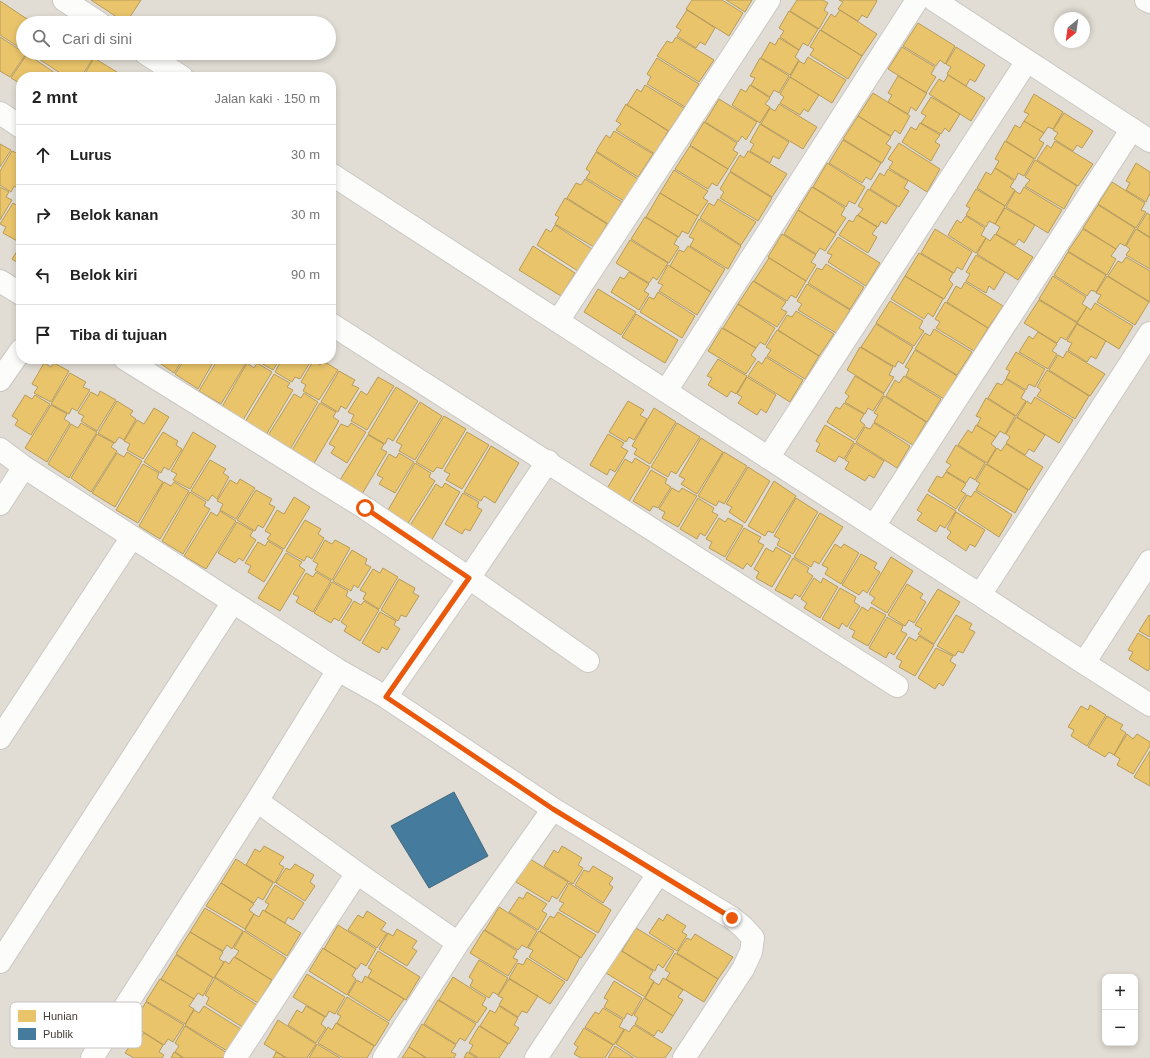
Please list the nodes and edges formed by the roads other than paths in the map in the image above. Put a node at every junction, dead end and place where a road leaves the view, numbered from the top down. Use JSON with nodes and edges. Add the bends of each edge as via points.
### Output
{"nodes":[{"id":1,"x":64,"y":0,"type":"edge"},
{"id":2,"x":769,"y":0,"type":"edge"},
{"id":3,"x":917,"y":0,"type":"edge"},
{"id":4,"x":934,"y":0,"type":"edge"},
{"id":5,"x":1146,"y":0,"type":"edge"},
{"id":6,"x":1150,"y":2,"type":"edge"},
{"id":7,"x":88,"y":16,"type":"edge"},
{"id":8,"x":156,"y":60,"type":"edge"},
{"id":9,"x":1027,"y":61,"type":"junction"},
{"id":10,"x":174,"y":72,"type":"edge"},
{"id":11,"x":0,"y":113,"type":"edge"},
{"id":12,"x":16,"y":123,"type":"edge"},
{"id":13,"x":1132,"y":129,"type":"junction"},
{"id":14,"x":1150,"y":141,"type":"edge"},
{"id":15,"x":336,"y":177,"type":"edge"},
{"id":16,"x":0,"y":281,"type":"edge"},
{"id":17,"x":16,"y":291,"type":"edge"},
{"id":18,"x":558,"y":321,"type":"junction"},
{"id":19,"x":336,"y":327,"type":"edge"},
{"id":20,"x":1150,"y":333,"type":"edge"},
{"id":21,"x":16,"y":357,"type":"edge"},
{"id":22,"x":132,"y":364,"type":"edge"},
{"id":23,"x":0,"y":380,"type":"edge"},
{"id":24,"x":666,"y":391,"type":"junction"},
{"id":25,"x":0,"y":449,"type":"edge"},
{"id":26,"x":768,"y":458,"type":"junction"},
{"id":27,"x":548,"y":461,"type":"junction"},
{"id":28,"x":24,"y":467,"type":"junction"},
{"id":29,"x":0,"y":504,"type":"edge"},
{"id":30,"x":874,"y":526,"type":"junction"},
{"id":31,"x":132,"y":537,"type":"junction"},
{"id":32,"x":1150,"y":561,"type":"edge"},
{"id":33,"x":469,"y":578,"type":"junction"},
{"id":34,"x":980,"y":595,"type":"junction"},
{"id":35,"x":233,"y":602,"type":"junction"},
{"id":36,"x":588,"y":661,"type":"dead end"},
{"id":37,"x":1084,"y":662,"type":"junction"},
{"id":38,"x":338,"y":670,"type":"junction"},
{"id":39,"x":897,"y":686,"type":"dead end"},
{"id":40,"x":386,"y":697,"type":"junction"},
{"id":41,"x":1150,"y":706,"type":"edge"},
{"id":42,"x":0,"y":738,"type":"edge"},
{"id":43,"x":257,"y":801,"type":"junction"},
{"id":44,"x":553,"y":809,"type":"junction"},
{"id":45,"x":357,"y":873,"type":"junction"},
{"id":46,"x":658,"y":874,"type":"junction"},
{"id":47,"x":458,"y":943,"type":"junction"},
{"id":48,"x":0,"y":962,"type":"edge"},
{"id":49,"x":128,"y":1002,"type":"edge"},
{"id":50,"x":98,"y":1048,"type":"edge"},
{"id":51,"x":92,"y":1058,"type":"edge"},
{"id":52,"x":235,"y":1058,"type":"edge"},
{"id":53,"x":384,"y":1058,"type":"edge"},
{"id":54,"x":536,"y":1058,"type":"edge"},
{"id":55,"x":684,"y":1058,"type":"edge"}],
"edges":[{"from":1,"to":7,"type":"street"},
{"from":2,"to":18,"type":"street"},
{"from":3,"to":24,"type":"street"},
{"from":4,"to":9,"type":"street"},
{"from":5,"to":6,"type":"street"},
{"from":8,"to":10,"type":"street"},
{"from":9,"to":13,"type":"street"},
{"from":9,"to":26,"type":"street"},
{"from":11,"to":12,"type":"street"},
{"from":13,"to":14,"type":"street"},
{"from":13,"to":30,"type":"street"},
{"from":15,"to":18,"type":"street"},
{"from":16,"to":17,"type":"street"},
{"from":18,"to":24,"type":"street"},
{"from":19,"to":27,"type":"street"},
{"from":20,"to":34,"type":"street"},
{"from":21,"to":23,"type":"street"},
{"from":22,"to":33,"type":"street","via":[[365,508]]},
{"from":24,"to":26,"type":"street"},
{"from":25,"to":28,"type":"street"},
{"from":26,"to":30,"type":"street"},
{"from":27,"to":33,"type":"street"},
{"from":27,"to":39,"type":"street"},
{"from":28,"to":29,"type":"street"},
{"from":28,"to":31,"type":"street"},
{"from":30,"to":34,"type":"street"},
{"from":31,"to":35,"type":"street"},
{"from":31,"to":42,"type":"street"},
{"from":32,"to":37,"type":"street"},
{"from":33,"to":36,"type":"street"},
{"from":33,"to":40,"type":"street"},
{"from":34,"to":37,"type":"street"},
{"from":35,"to":38,"type":"street"},
{"from":35,"to":48,"type":"street"},
{"from":37,"to":41,"type":"street"},
{"from":38,"to":40,"type":"street"},
{"from":38,"to":43,"type":"street"},
{"from":40,"to":44,"type":"street"},
{"from":43,"to":45,"type":"street"},
{"from":43,"to":49,"type":"street"},
{"from":44,"to":46,"type":"street"},
{"from":44,"to":47,"type":"street"},
{"from":45,"to":47,"type":"street"},
{"from":45,"to":52,"type":"street"},
{"from":46,"to":54,"type":"street"},
{"from":46,"to":55,"type":"street","via":[[732,918],[753,938],[751,952],[743,968]]},
{"from":47,"to":53,"type":"street"},
{"from":50,"to":51,"type":"street"}]}
